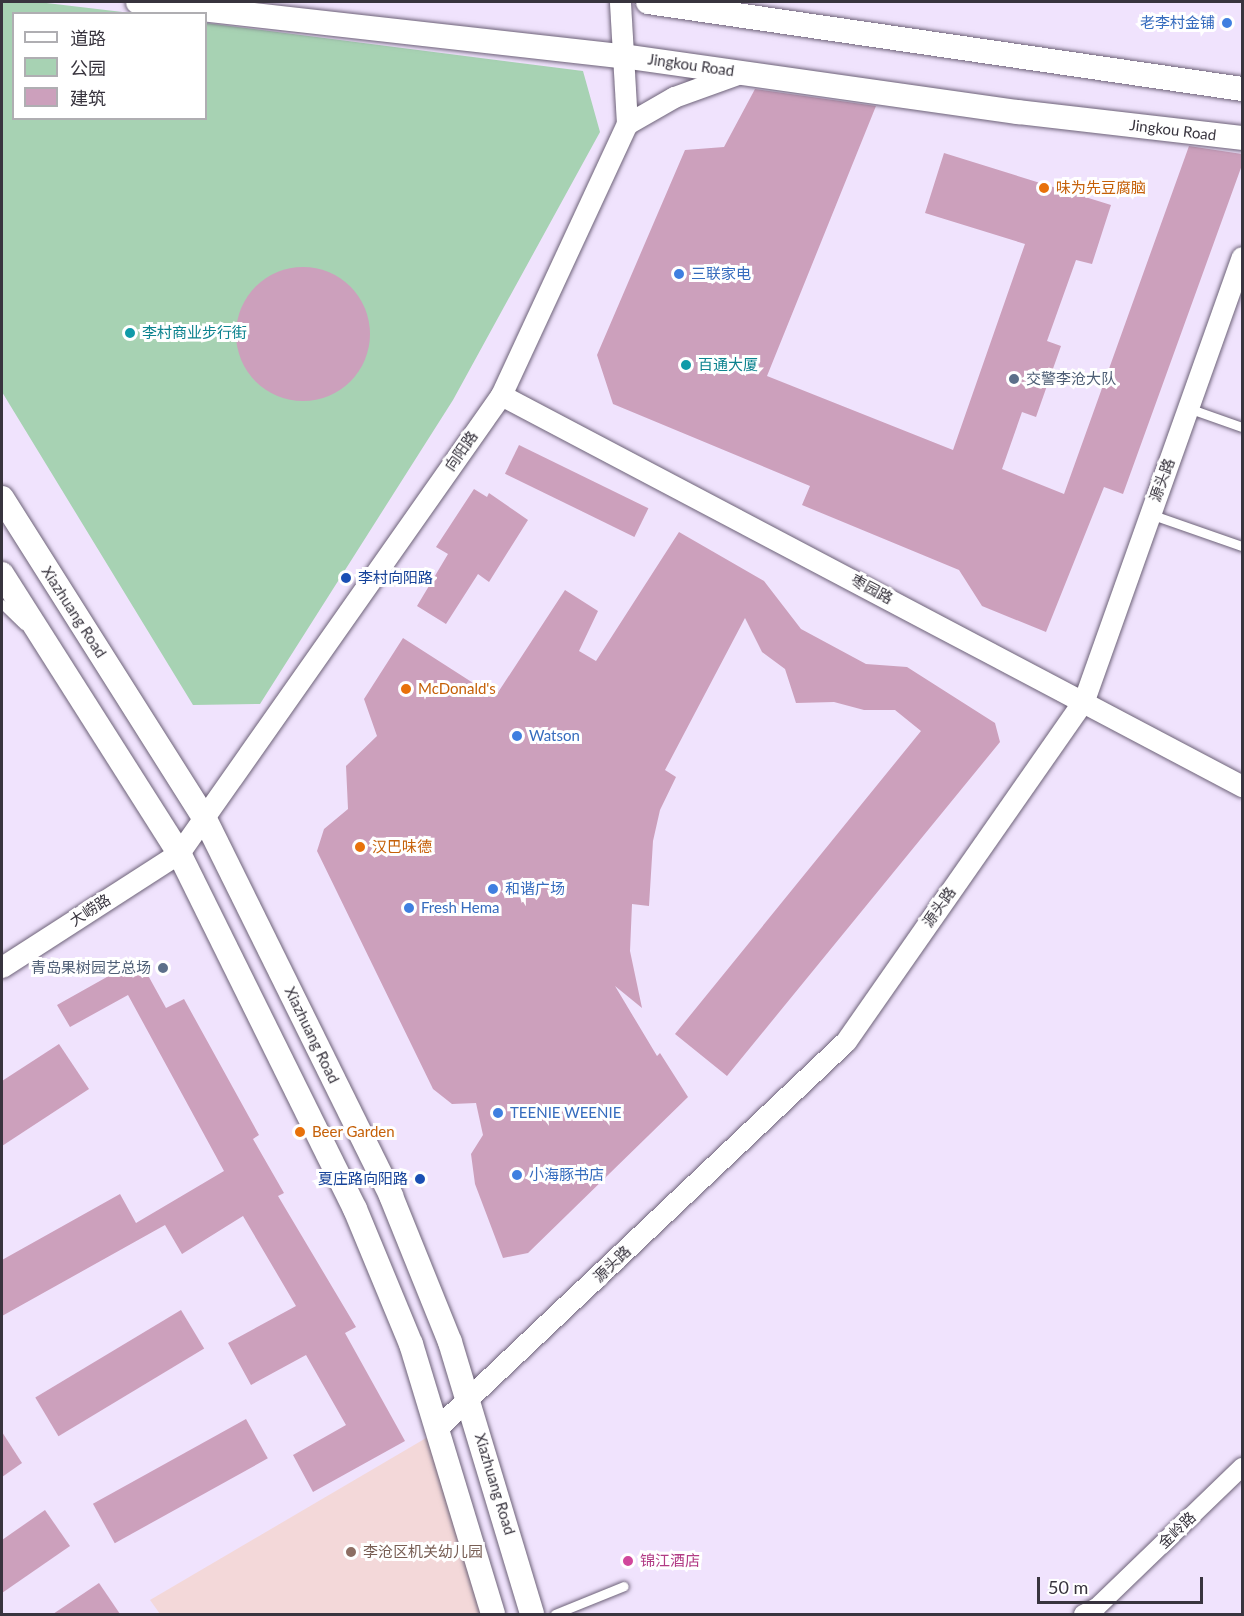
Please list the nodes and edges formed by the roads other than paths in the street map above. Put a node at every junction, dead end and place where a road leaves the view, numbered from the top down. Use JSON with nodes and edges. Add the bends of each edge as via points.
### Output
{"nodes":[{"id":1,"x":138,"y":2,"type":"edge"},
{"id":2,"x":620,"y":2,"type":"edge"},
{"id":3,"x":648,"y":2,"type":"edge"},
{"id":4,"x":623,"y":56,"type":"junction"},
{"id":5,"x":743,"y":72,"type":"junction"},
{"id":6,"x":1242,"y":89,"type":"edge"},
{"id":7,"x":627,"y":123,"type":"junction"},
{"id":8,"x":1242,"y":138,"type":"edge"},
{"id":9,"x":1242,"y":257,"type":"edge"},
{"id":10,"x":501,"y":395,"type":"junction"},
{"id":11,"x":1188,"y":408,"type":"junction"},
{"id":12,"x":1242,"y":427,"type":"edge"},
{"id":13,"x":2,"y":498,"type":"edge"},
{"id":14,"x":1150,"y":514,"type":"junction"},
{"id":15,"x":1242,"y":546,"type":"edge"},
{"id":16,"x":2,"y":574,"type":"edge"},
{"id":17,"x":2,"y":604,"type":"edge"},
{"id":18,"x":50,"y":649,"type":"junction"},
{"id":19,"x":1084,"y":700,"type":"junction"},
{"id":20,"x":1242,"y":786,"type":"edge"},
{"id":21,"x":204,"y":817,"type":"junction"},
{"id":22,"x":179,"y":852,"type":"junction"},
{"id":23,"x":2,"y":967,"type":"edge"},
{"id":24,"x":470,"y":1401,"type":"junction"},
{"id":25,"x":439,"y":1426,"type":"junction"},
{"id":26,"x":1242,"y":1467,"type":"edge"},
{"id":27,"x":624,"y":1586,"type":"dead end"},
{"id":28,"x":493,"y":1614,"type":"edge"},
{"id":29,"x":531,"y":1614,"type":"edge"},
{"id":30,"x":555,"y":1614,"type":"edge"},
{"id":31,"x":1083,"y":1614,"type":"edge"}],
"edges":[{"from":1,"to":4,"type":"main road","name":"Jingkou Road"},
{"from":2,"to":4,"type":"street","name":"向阳路"},
{"from":3,"to":6,"type":"main road"},
{"from":4,"to":5,"type":"main road","name":"Jingkou Road"},
{"from":4,"to":7,"type":"street","name":"向阳路"},
{"from":5,"to":7,"type":"street","via":[[674,97]]},
{"from":5,"to":8,"type":"main road","name":"Jingkou Road","via":[[1018,112]]},
{"from":7,"to":10,"type":"street","name":"向阳路"},
{"from":9,"to":11,"type":"street","name":"源头路"},
{"from":10,"to":19,"type":"street","name":"枣园路"},
{"from":10,"to":21,"type":"street","name":"向阳路"},
{"from":11,"to":12,"type":"lane"},
{"from":11,"to":14,"type":"street","name":"源头路"},
{"from":13,"to":21,"type":"main road","name":"Xiazhuang Road"},
{"from":14,"to":15,"type":"lane"},
{"from":14,"to":19,"type":"street","name":"源头路"},
{"from":16,"to":18,"type":"main road"},
{"from":17,"to":18,"type":"lane"},
{"from":18,"to":22,"type":"main road"},
{"from":19,"to":20,"type":"street","name":"枣园路"},
{"from":19,"to":24,"type":"street","name":"源头路","via":[[846,1041]]},
{"from":21,"to":22,"type":"street","name":"向阳路"},
{"from":21,"to":24,"type":"main road","name":"Xiazhuang Road","via":[[391,1196]]},
{"from":22,"to":23,"type":"street","name":"大崂路"},
{"from":22,"to":25,"type":"main road","via":[[355,1209],[411,1344]]},
{"from":24,"to":25,"type":"street","name":"源头路"},
{"from":24,"to":29,"type":"main road","name":"Xiazhuang Road"},
{"from":25,"to":28,"type":"main road"},
{"from":26,"to":31,"type":"street","name":"金岭路","via":[[1097,1607]]},
{"from":27,"to":30,"type":"lane"}]}
